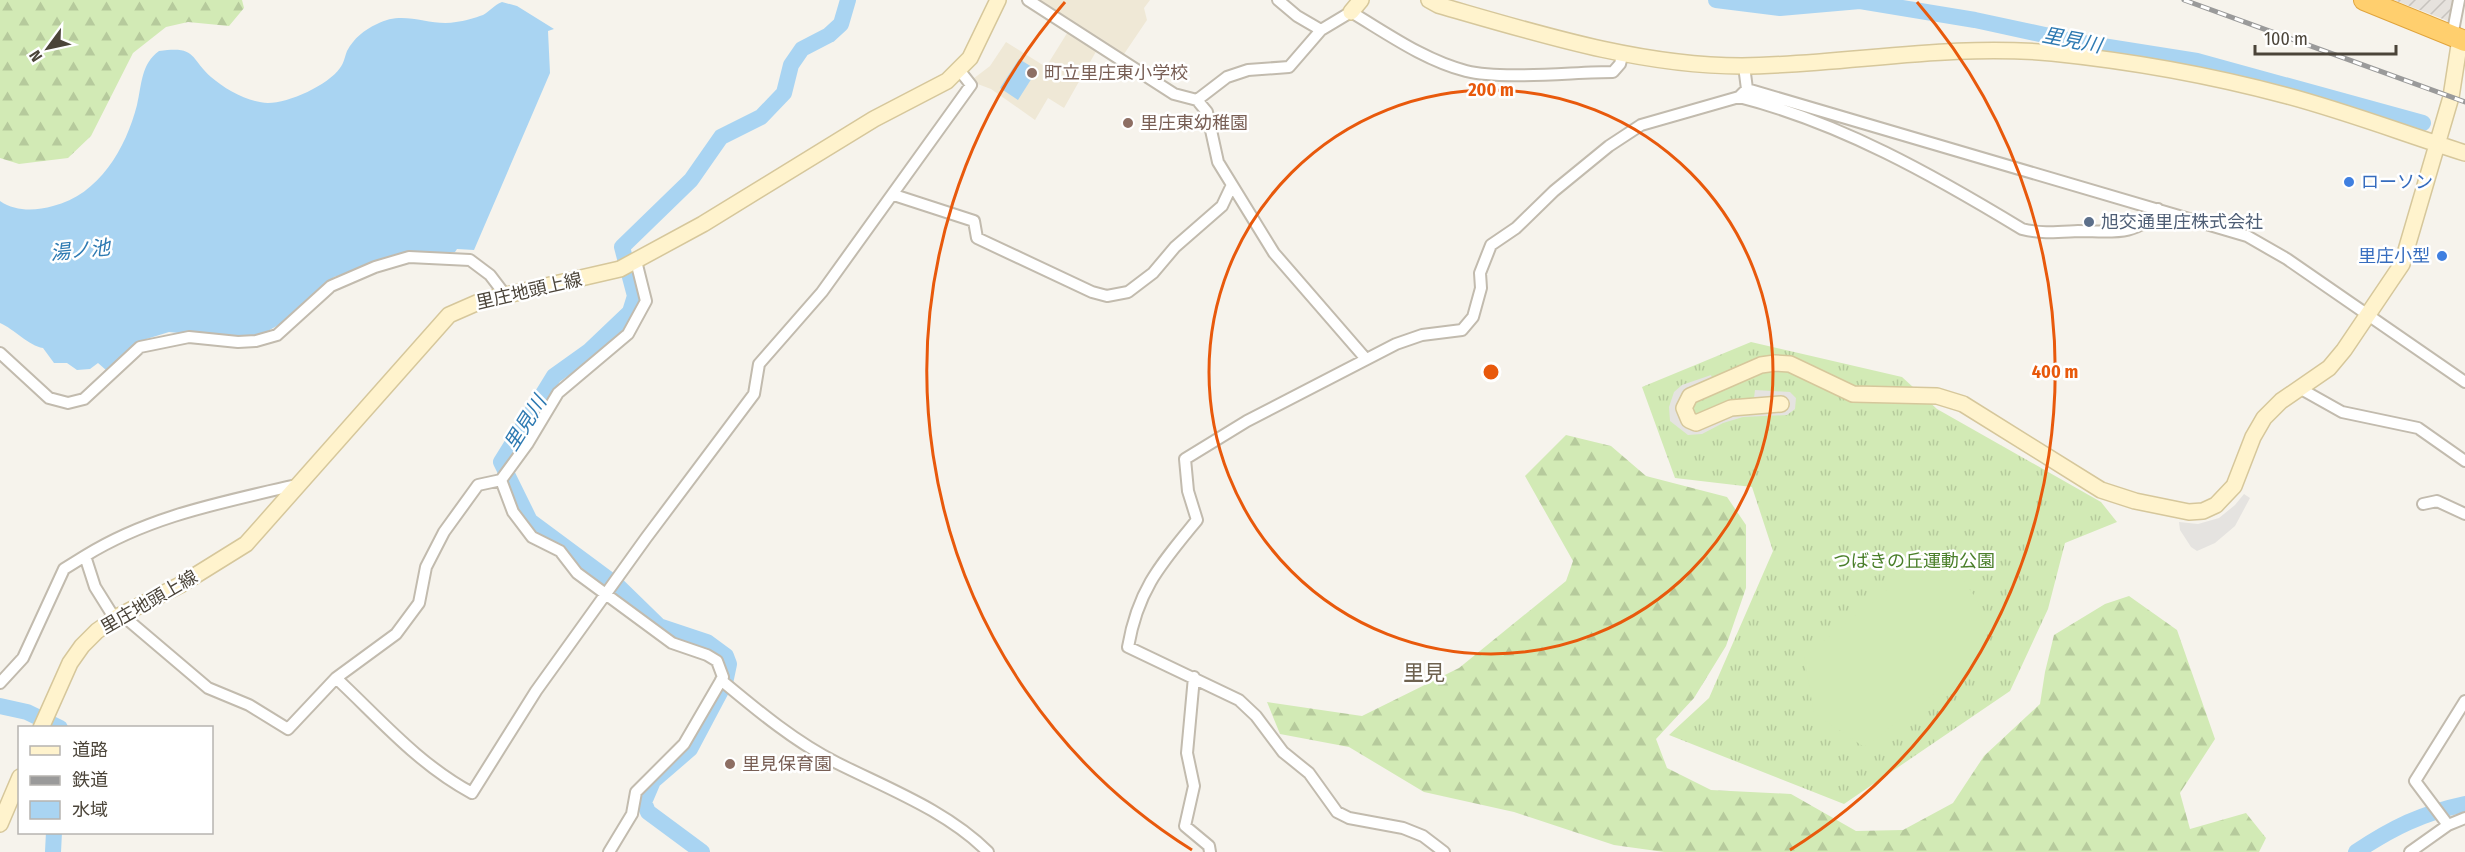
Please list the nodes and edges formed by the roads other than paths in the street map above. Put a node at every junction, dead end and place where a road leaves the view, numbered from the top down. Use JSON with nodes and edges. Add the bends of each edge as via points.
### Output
{"nodes":[{"id":1,"x":998,"y":0,"type":"edge"},
{"id":2,"x":1028,"y":0,"type":"edge"},
{"id":3,"x":1278,"y":0,"type":"edge"},
{"id":4,"x":1429,"y":0,"type":"edge"},
{"id":5,"x":2364,"y":0,"type":"edge"},
{"id":6,"x":2459,"y":0,"type":"edge"},
{"id":7,"x":1356,"y":6,"type":"edge"},
{"id":8,"x":1321,"y":30,"type":"junction"},
{"id":9,"x":2459,"y":38,"type":"edge"},
{"id":10,"x":1623,"y":52,"type":"junction"},
{"id":11,"x":1744,"y":66,"type":"junction"},
{"id":12,"x":960,"y":71,"type":"junction"},
{"id":13,"x":1743,"y":93,"type":"junction"},
{"id":14,"x":1197,"y":100,"type":"junction"},
{"id":15,"x":2437,"y":144,"type":"junction"},
{"id":16,"x":2465,"y":153,"type":"edge"},
{"id":17,"x":1231,"y":187,"type":"junction"},
{"id":18,"x":894,"y":195,"type":"junction"},
{"id":19,"x":2158,"y":209,"type":"junction"},
{"id":20,"x":629,"y":265,"type":"junction"},
{"id":21,"x":506,"y":296,"type":"junction"},
{"id":22,"x":2367,"y":314,"type":"junction"},
{"id":23,"x":0,"y":353,"type":"edge"},
{"id":24,"x":1366,"y":359,"type":"junction"},
{"id":25,"x":2465,"y":382,"type":"edge"},
{"id":26,"x":2301,"y":389,"type":"junction"},
{"id":27,"x":1781,"y":404,"type":"dead end"},
{"id":28,"x":2465,"y":461,"type":"edge"},
{"id":29,"x":501,"y":480,"type":"junction"},
{"id":30,"x":300,"y":484,"type":"junction"},
{"id":31,"x":2422,"y":504,"type":"dead end"},
{"id":32,"x":2465,"y":514,"type":"edge"},
{"id":33,"x":85,"y":556,"type":"junction"},
{"id":34,"x":608,"y":594,"type":"junction"},
{"id":35,"x":119,"y":617,"type":"junction"},
{"id":36,"x":1194,"y":677,"type":"junction"},
{"id":37,"x":336,"y":678,"type":"junction"},
{"id":38,"x":721,"y":680,"type":"junction"},
{"id":39,"x":0,"y":683,"type":"edge"},
{"id":40,"x":2465,"y":701,"type":"edge"},
{"id":41,"x":44,"y":721,"type":"edge"},
{"id":42,"x":18,"y":782,"type":"edge"},
{"id":43,"x":2465,"y":818,"type":"edge"},
{"id":44,"x":0,"y":824,"type":"edge"},
{"id":45,"x":2448,"y":825,"type":"junction"},
{"id":46,"x":609,"y":852,"type":"edge"},
{"id":47,"x":988,"y":852,"type":"edge"},
{"id":48,"x":1210,"y":852,"type":"edge"},
{"id":49,"x":1444,"y":852,"type":"edge"},
{"id":50,"x":2410,"y":852,"type":"edge"}],
"edges":[{"from":1,"to":12,"type":"street","name":"里庄地頭上線"},
{"from":2,"to":14,"type":"street","via":[[1174,94]]},
{"from":3,"to":8,"type":"street"},
{"from":4,"to":10,"type":"street","via":[[1534,32]]},
{"from":5,"to":9,"type":"highway"},
{"from":6,"to":9,"type":"street"},
{"from":7,"to":8,"type":"street"},
{"from":7,"to":10,"type":"street","via":[[1412,50],[1468,72],[1613,72]]},
{"from":8,"to":14,"type":"street","via":[[1289,67],[1248,70],[1227,77]]},
{"from":9,"to":15,"type":"street","via":[[2453,90]]},
{"from":10,"to":11,"type":"street","via":[[1706,65]]},
{"from":11,"to":13,"type":"street"},
{"from":11,"to":15,"type":"street","via":[[1951,50],[2050,53],[2181,73],[2285,96]]},
{"from":12,"to":18,"type":"street","via":[[970,85]]},
{"from":12,"to":20,"type":"street","name":"里庄地頭上線"},
{"from":13,"to":19,"type":"street"},
{"from":13,"to":19,"type":"street","via":[[1916,166],[2030,231],[2123,232],[2152,217]]},
{"from":13,"to":24,"type":"street","via":[[1641,125],[1610,146],[1491,245],[1480,273],[1481,288],[1473,317],[1462,330],[1411,337]]},
{"from":14,"to":17,"type":"street","via":[[1207,112],[1218,162]]},
{"from":15,"to":16,"type":"street"},
{"from":15,"to":22,"type":"street","via":[[2402,264]]},
{"from":17,"to":18,"type":"street","via":[[1222,207],[1153,273],[1128,292],[1107,296],[977,237],[975,221]]},
{"from":17,"to":24,"type":"street","via":[[1274,253]]},
{"from":18,"to":34,"type":"street","via":[[822,292],[759,364],[754,394]]},
{"from":19,"to":22,"type":"street","via":[[2247,236]]},
{"from":20,"to":21,"type":"street","name":"里庄地頭上線"},
{"from":20,"to":29,"type":"street","via":[[646,293],[638,319],[613,348],[558,393]]},
{"from":21,"to":23,"type":"street","via":[[490,274],[470,260],[409,257],[331,286],[277,335],[238,342],[189,337],[140,347],[84,399],[68,403],[49,398]]},
{"from":21,"to":30,"type":"street","name":"里庄地頭上線","via":[[481,301],[449,315]]},
{"from":22,"to":25,"type":"street"},
{"from":22,"to":26,"type":"street","via":[[2329,368]]},
{"from":24,"to":36,"type":"street","via":[[1247,421],[1185,459],[1188,490],[1197,520],[1150,579],[1138,603],[1128,647]]},
{"from":26,"to":27,"type":"street","via":[[2264,418],[2227,496],[2210,508],[2188,512],[2101,490],[1963,404],[1937,396],[1853,394],[1790,364],[1761,365],[1690,396],[1684,408],[1689,420],[1696,423],[1731,408]]},
{"from":26,"to":28,"type":"street","via":[[2342,412],[2418,428]]},
{"from":29,"to":34,"type":"street","via":[[513,512],[532,537],[560,551],[577,573]]},
{"from":29,"to":37,"type":"street","via":[[478,485],[444,532],[426,567],[419,603],[396,634]]},
{"from":30,"to":33,"type":"street","via":[[185,511],[116,537]]},
{"from":30,"to":35,"type":"street","name":"里庄地頭上線","via":[[235,552]]},
{"from":31,"to":32,"type":"street","via":[[2437,501]]},
{"from":33,"to":35,"type":"street","via":[[95,587]]},
{"from":33,"to":39,"type":"street","via":[[64,569],[23,658]]},
{"from":34,"to":37,"type":"street","via":[[536,691],[472,792],[434,770]]},
{"from":34,"to":38,"type":"street","via":[[672,643],[717,662]]},
{"from":35,"to":37,"type":"street","via":[[208,688],[249,705],[288,729]]},
{"from":35,"to":41,"type":"street","name":"里庄地頭上線","via":[[82,646],[70,663]]},
{"from":36,"to":48,"type":"street","via":[[1187,753],[1194,786],[1185,826],[1209,846]]},
{"from":36,"to":49,"type":"street","via":[[1226,692],[1256,716],[1283,752],[1309,773],[1337,812],[1349,818],[1403,828],[1423,836]]},
{"from":38,"to":46,"type":"street","via":[[684,744],[636,792],[632,814]]},
{"from":38,"to":47,"type":"street","via":[[772,722],[817,751],[932,811],[974,838]]},
{"from":40,"to":45,"type":"street","via":[[2415,781]]},
{"from":42,"to":44,"type":"street"},
{"from":43,"to":45,"type":"street"},
{"from":45,"to":50,"type":"street"}]}
